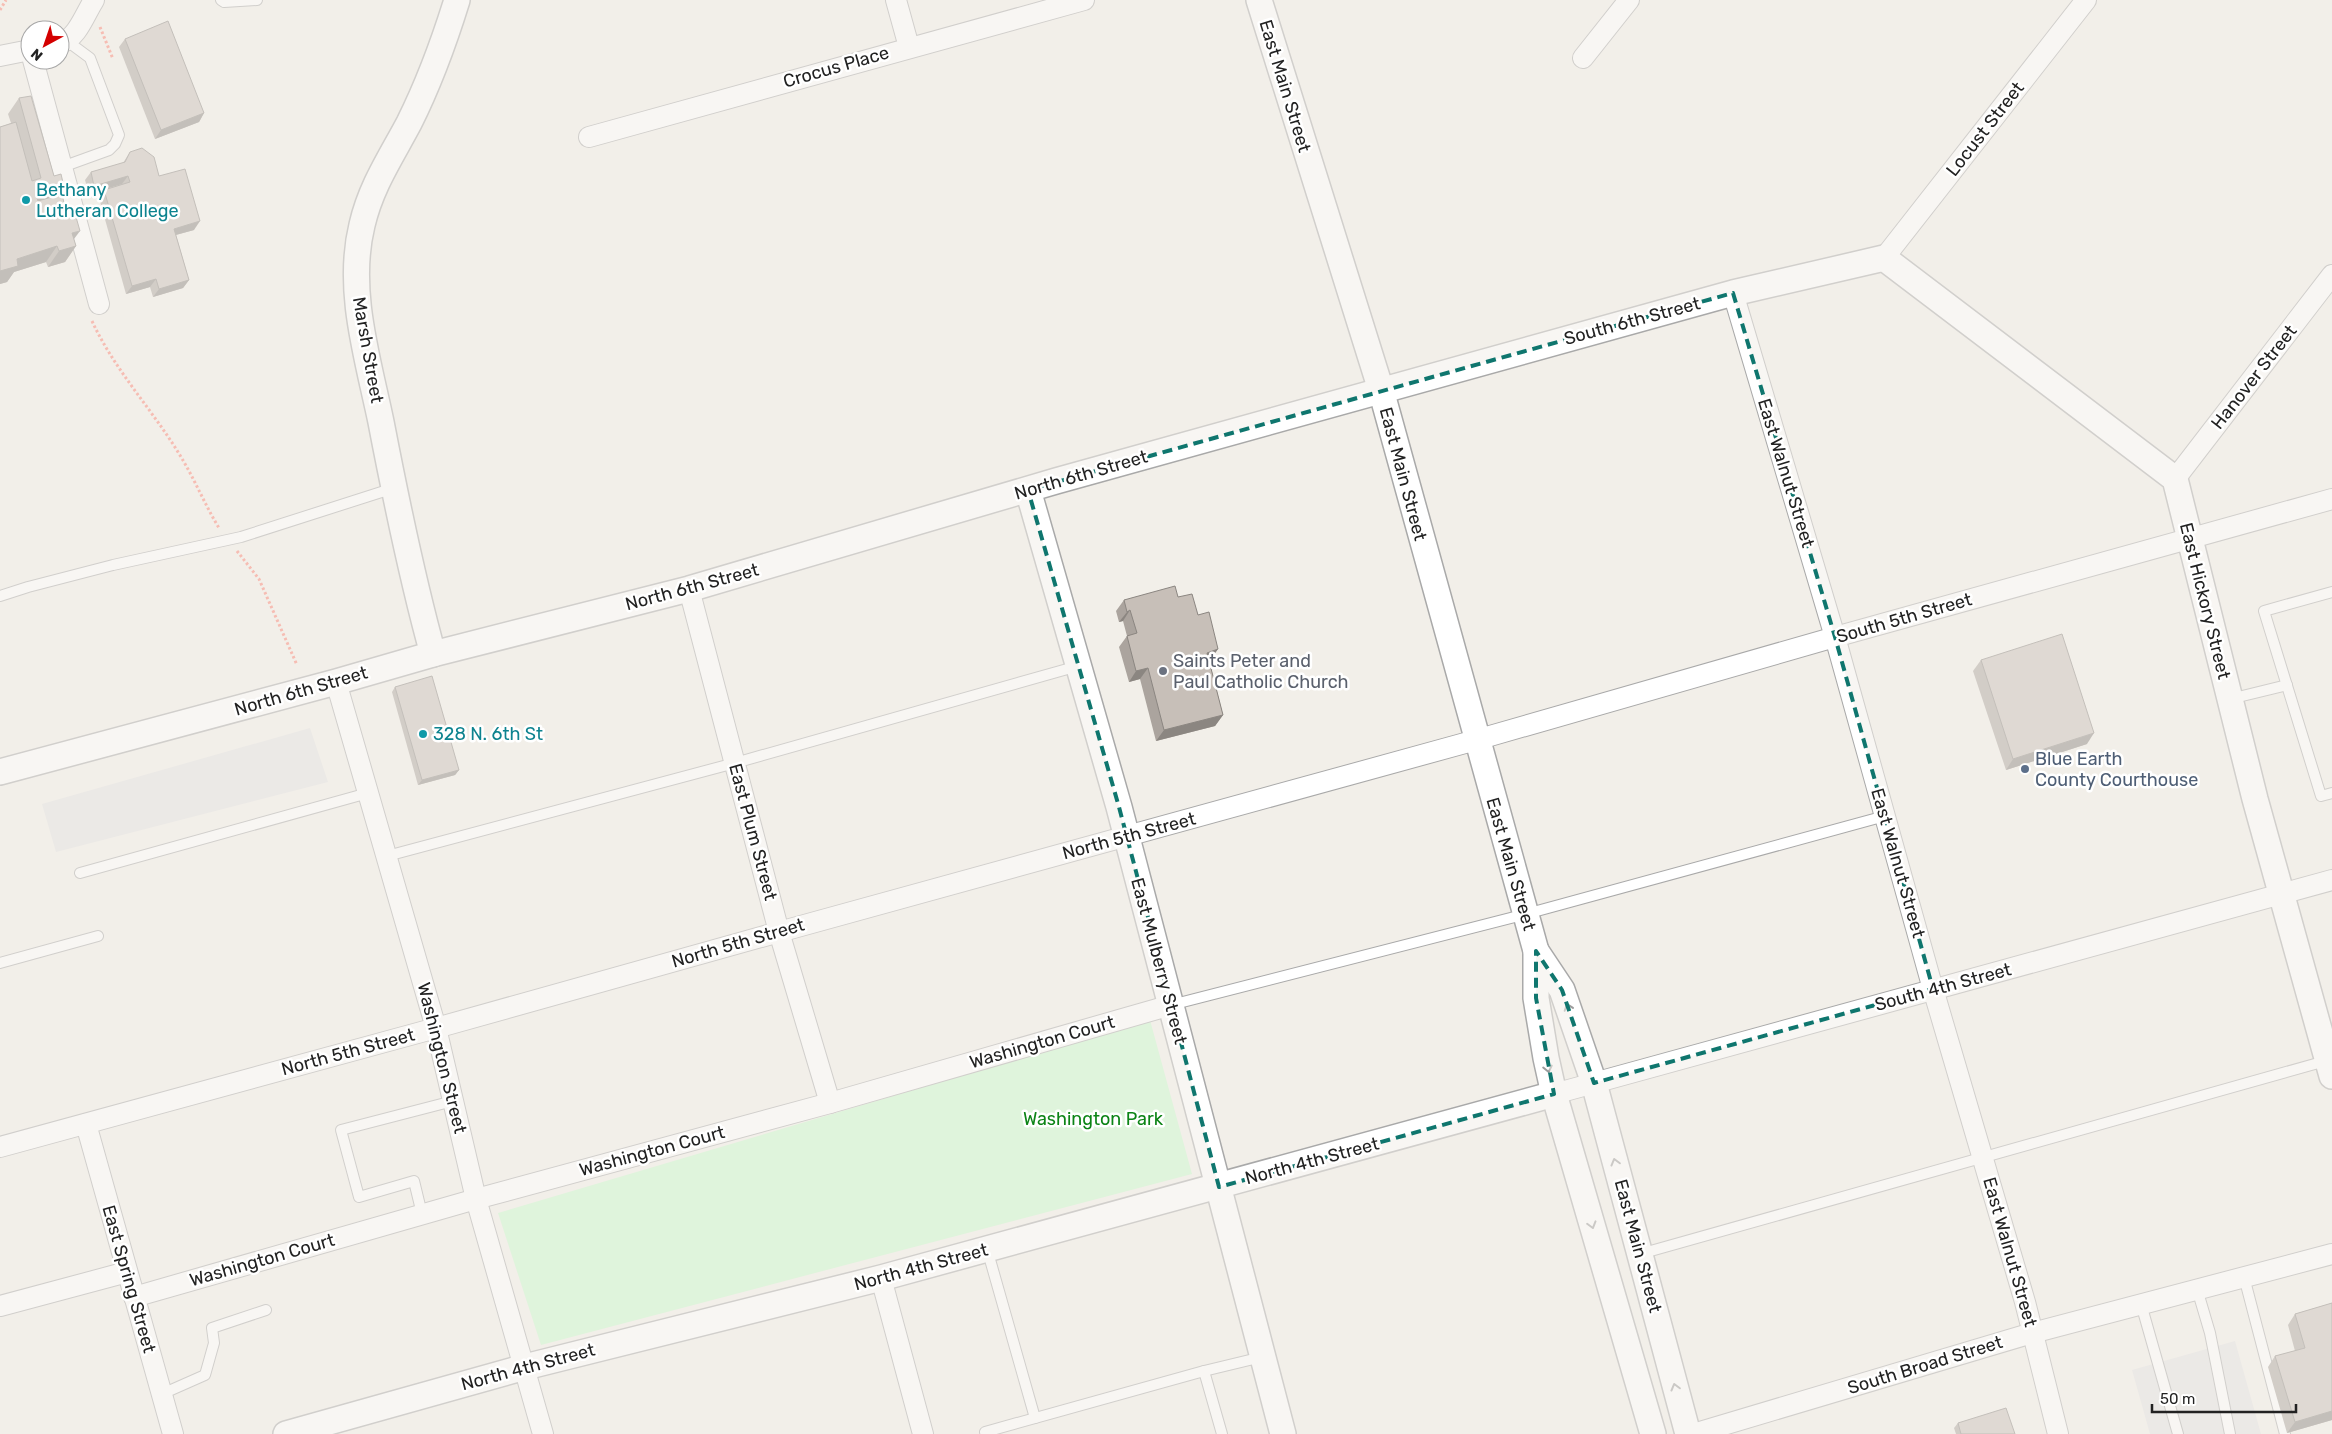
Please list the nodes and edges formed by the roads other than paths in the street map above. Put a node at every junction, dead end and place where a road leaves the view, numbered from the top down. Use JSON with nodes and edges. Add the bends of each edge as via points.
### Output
{"nodes":[{"id":1,"x":94,"y":0,"type":"edge"},
{"id":2,"x":221,"y":0,"type":"edge"},
{"id":3,"x":257,"y":0,"type":"edge"},
{"id":4,"x":457,"y":0,"type":"edge"},
{"id":5,"x":896,"y":0,"type":"edge"},
{"id":6,"x":1084,"y":0,"type":"edge"},
{"id":7,"x":1259,"y":0,"type":"edge"},
{"id":8,"x":1629,"y":0,"type":"edge"},
{"id":9,"x":2086,"y":0,"type":"edge"},
{"id":10,"x":70,"y":34,"type":"edge"},
{"id":11,"x":70,"y":46,"type":"edge"},
{"id":12,"x":909,"y":47,"type":"junction"},
{"id":13,"x":20,"y":52,"type":"edge"},
{"id":14,"x":0,"y":56,"type":"edge"},
{"id":15,"x":1583,"y":58,"type":"dead end"},
{"id":16,"x":36,"y":70,"type":"edge"},
{"id":17,"x":589,"y":137,"type":"dead end"},
{"id":18,"x":62,"y":167,"type":"junction"},
{"id":19,"x":1884,"y":258,"type":"junction"},
{"id":20,"x":2332,"y":275,"type":"edge"},
{"id":21,"x":1733,"y":293,"type":"junction"},
{"id":22,"x":94,"y":310,"type":"road end"},
{"id":23,"x":1380,"y":390,"type":"junction"},
{"id":24,"x":2175,"y":479,"type":"junction"},
{"id":25,"x":394,"y":488,"type":"junction"},
{"id":26,"x":1028,"y":490,"type":"junction"},
{"id":27,"x":2332,"y":499,"type":"edge"},
{"id":28,"x":2189,"y":538,"type":"junction"},
{"id":29,"x":689,"y":589,"type":"junction"},
{"id":30,"x":2332,"y":592,"type":"edge"},
{"id":31,"x":0,"y":596,"type":"edge"},
{"id":32,"x":1835,"y":637,"type":"junction"},
{"id":33,"x":433,"y":654,"type":"junction"},
{"id":34,"x":1078,"y":666,"type":"junction"},
{"id":35,"x":336,"y":682,"type":"junction"},
{"id":36,"x":2287,"y":685,"type":"junction"},
{"id":37,"x":2230,"y":699,"type":"junction"},
{"id":38,"x":1476,"y":740,"type":"junction"},
{"id":39,"x":735,"y":763,"type":"junction"},
{"id":40,"x":0,"y":772,"type":"edge"},
{"id":41,"x":368,"y":793,"type":"junction"},
{"id":42,"x":2332,"y":793,"type":"edge"},
{"id":43,"x":1885,"y":816,"type":"junction"},
{"id":44,"x":1127,"y":836,"type":"junction"},
{"id":45,"x":386,"y":856,"type":"junction"},
{"id":46,"x":80,"y":873,"type":"dead end"},
{"id":47,"x":2332,"y":880,"type":"edge"},
{"id":48,"x":2281,"y":895,"type":"junction"},
{"id":49,"x":1526,"y":914,"type":"junction"},
{"id":50,"x":779,"y":932,"type":"junction"},
{"id":51,"x":98,"y":936,"type":"dead end"},
{"id":52,"x":1536,"y":951,"type":"junction"},
{"id":53,"x":0,"y":963,"type":"edge"},
{"id":54,"x":1933,"y":989,"type":"junction"},
{"id":55,"x":1171,"y":1005,"type":"junction"},
{"id":56,"x":436,"y":1028,"type":"junction"},
{"id":57,"x":2331,"y":1065,"type":"edge"},
{"id":58,"x":1594,"y":1083,"type":"junction"},
{"id":59,"x":1554,"y":1094,"type":"junction"},
{"id":60,"x":453,"y":1101,"type":"junction"},
{"id":61,"x":830,"y":1103,"type":"junction"},
{"id":62,"x":86,"y":1124,"type":"junction"},
{"id":63,"x":0,"y":1147,"type":"edge"},
{"id":64,"x":1983,"y":1158,"type":"junction"},
{"id":65,"x":1218,"y":1187,"type":"junction"},
{"id":66,"x":476,"y":1198,"type":"junction"},
{"id":67,"x":422,"y":1214,"type":"junction"},
{"id":68,"x":987,"y":1249,"type":"junction"},
{"id":69,"x":1640,"y":1254,"type":"junction"},
{"id":70,"x":2332,"y":1254,"type":"edge"},
{"id":71,"x":127,"y":1272,"type":"junction"},
{"id":72,"x":2244,"y":1277,"type":"junction"},
{"id":73,"x":881,"y":1278,"type":"junction"},
{"id":74,"x":2197,"y":1289,"type":"junction"},
{"id":75,"x":134,"y":1297,"type":"junction"},
{"id":76,"x":2141,"y":1304,"type":"junction"},
{"id":77,"x":0,"y":1306,"type":"edge"},
{"id":78,"x":266,"y":1310,"type":"dead end"},
{"id":79,"x":2032,"y":1332,"type":"junction"},
{"id":80,"x":1263,"y":1357,"type":"junction"},
{"id":81,"x":525,"y":1367,"type":"junction"},
{"id":82,"x":1204,"y":1371,"type":"junction"},
{"id":83,"x":162,"y":1394,"type":"junction"},
{"id":84,"x":1035,"y":1418,"type":"junction"},
{"id":85,"x":983,"y":1433,"type":"edge"},
{"id":86,"x":173,"y":1434,"type":"edge"},
{"id":87,"x":286,"y":1434,"type":"edge"},
{"id":88,"x":543,"y":1434,"type":"edge"},
{"id":89,"x":923,"y":1434,"type":"edge"},
{"id":90,"x":1222,"y":1434,"type":"edge"},
{"id":91,"x":1283,"y":1434,"type":"edge"},
{"id":92,"x":1653,"y":1434,"type":"edge"},
{"id":93,"x":1688,"y":1434,"type":"edge"},
{"id":94,"x":1693,"y":1434,"type":"edge"},
{"id":95,"x":2058,"y":1434,"type":"edge"},
{"id":96,"x":2178,"y":1434,"type":"edge"},
{"id":97,"x":2230,"y":1434,"type":"edge"},
{"id":98,"x":2285,"y":1434,"type":"edge"}],
"edges":[{"from":1,"to":10,"type":"street"},
{"from":2,"to":3,"type":"lane"},
{"from":4,"to":25,"type":"street","name":"Marsh Street","via":[[443,48],[409,122],[373,187],[361,226],[357,266],[358,308]]},
{"from":5,"to":12,"type":"street"},
{"from":6,"to":12,"type":"street","name":"Crocus Place"},
{"from":7,"to":23,"type":"street","name":"East Main Street"},
{"from":8,"to":15,"type":"street"},
{"from":9,"to":19,"type":"street","name":"Locust Street"},
{"from":11,"to":18,"type":"lane","via":[[90,58],[119,135],[109,150]]},
{"from":12,"to":17,"type":"street","name":"Crocus Place"},
{"from":13,"to":14,"type":"street"},
{"from":16,"to":18,"type":"street"},
{"from":18,"to":22,"type":"street"},
{"from":19,"to":21,"type":"street","name":"South 6th Street"},
{"from":19,"to":24,"type":"street"},
{"from":20,"to":24,"type":"street","name":"Hanover Street"},
{"from":21,"to":23,"type":"street","name":"South 6th Street"},
{"from":21,"to":32,"type":"street","name":"East Walnut Street"},
{"from":23,"to":26,"type":"street","name":"North 6th Street"},
{"from":23,"to":38,"type":"street","name":"East Main Street"},
{"from":24,"to":28,"type":"street","name":"East Hickory Street"},
{"from":25,"to":31,"type":"lane","via":[[229,541],[113,565]]},
{"from":25,"to":33,"type":"street","name":"Marsh Street"},
{"from":26,"to":29,"type":"street","name":"North 6th Street"},
{"from":26,"to":34,"type":"street","name":"East Mulberry Street"},
{"from":27,"to":28,"type":"street","name":"South 5th Street"},
{"from":28,"to":32,"type":"street","name":"South 5th Street"},
{"from":28,"to":37,"type":"street","name":"East Hickory Street"},
{"from":29,"to":33,"type":"street","name":"North 6th Street"},
{"from":29,"to":39,"type":"street","name":"East Plum Street"},
{"from":30,"to":36,"type":"lane","via":[[2264,611]]},
{"from":32,"to":38,"type":"street","name":"South 5th Street"},
{"from":32,"to":43,"type":"street","name":"East Walnut Street"},
{"from":33,"to":35,"type":"street","name":"North 6th Street"},
{"from":34,"to":39,"type":"lane"},
{"from":34,"to":44,"type":"street","name":"East Mulberry Street"},
{"from":35,"to":40,"type":"street","name":"North 6th Street"},
{"from":35,"to":41,"type":"street","name":"Washington Street"},
{"from":36,"to":37,"type":"lane"},
{"from":36,"to":42,"type":"lane","via":[[2321,796]]},
{"from":37,"to":48,"type":"street","name":"East Hickory Street"},
{"from":38,"to":44,"type":"street","name":"North 5th Street"},
{"from":38,"to":49,"type":"street","name":"East Main Street"},
{"from":39,"to":45,"type":"lane"},
{"from":39,"to":50,"type":"street","name":"East Plum Street"},
{"from":41,"to":45,"type":"street","name":"Washington Street"},
{"from":41,"to":46,"type":"lane"},
{"from":43,"to":49,"type":"lane"},
{"from":43,"to":54,"type":"street","name":"East Walnut Street"},
{"from":44,"to":50,"type":"street","name":"North 5th Street"},
{"from":44,"to":55,"type":"street","name":"East Mulberry Street"},
{"from":45,"to":56,"type":"street","name":"Washington Street"},
{"from":47,"to":48,"type":"street","name":"South 4th Street"},
{"from":48,"to":54,"type":"street","name":"South 4th Street"},
{"from":48,"to":57,"type":"street","name":"East Hickory Street"},
{"from":49,"to":52,"type":"street","name":"East Main Street"},
{"from":49,"to":55,"type":"lane"},
{"from":50,"to":56,"type":"street","name":"North 5th Street"},
{"from":50,"to":61,"type":"street","name":"East Plum Street"},
{"from":51,"to":53,"type":"lane"},
{"from":58,"to":52,"type":"street","name":"East Main Street","one_way":true,"via":[[1562,990]]},
{"from":52,"to":59,"type":"street","name":"East Main Street","one_way":true,"via":[[1536,998]]},
{"from":54,"to":58,"type":"street","name":"South 4th Street"},
{"from":54,"to":64,"type":"street","name":"East Walnut Street"},
{"from":55,"to":61,"type":"street","name":"Washington Court"},
{"from":55,"to":65,"type":"street","name":"East Mulberry Street"},
{"from":56,"to":60,"type":"street","name":"Washington Street"},
{"from":56,"to":62,"type":"street","name":"North 5th Street"},
{"from":57,"to":64,"type":"lane"},
{"from":58,"to":59,"type":"street","name":"South 4th Street"},
{"from":69,"to":58,"type":"street","name":"East Main Street","one_way":true},
{"from":59,"to":65,"type":"street","name":"North 4th Street"},
{"from":59,"to":92,"type":"street","name":"East Main Street","one_way":true},
{"from":60,"to":66,"type":"street","name":"Washington Street"},
{"from":60,"to":67,"type":"lane","via":[[341,1130],[359,1196],[414,1182]]},
{"from":61,"to":66,"type":"street","name":"Washington Court"},
{"from":62,"to":63,"type":"street","name":"North 5th Street"},
{"from":62,"to":71,"type":"street","name":"East Spring Street"},
{"from":64,"to":69,"type":"lane"},
{"from":64,"to":79,"type":"street","name":"East Walnut Street"},
{"from":65,"to":68,"type":"street","name":"North 4th Street"},
{"from":65,"to":80,"type":"street","name":"East Mulberry Street"},
{"from":66,"to":67,"type":"street","name":"Washington Court"},
{"from":66,"to":81,"type":"street","name":"Washington Street"},
{"from":67,"to":75,"type":"street","name":"Washington Court"},
{"from":68,"to":73,"type":"street","name":"North 4th Street"},
{"from":68,"to":84,"type":"lane"},
{"from":93,"to":69,"type":"street","name":"East Main Street","one_way":true},
{"from":70,"to":72,"type":"street","name":"South Broad Street"},
{"from":71,"to":75,"type":"street","name":"East Spring Street"},
{"from":71,"to":77,"type":"street"},
{"from":72,"to":74,"type":"street","name":"South Broad Street"},
{"from":72,"to":98,"type":"lane"},
{"from":73,"to":81,"type":"street","name":"North 4th Street"},
{"from":73,"to":89,"type":"street"},
{"from":74,"to":76,"type":"street","name":"South Broad Street"},
{"from":74,"to":97,"type":"lane","via":[[2210,1333]]},
{"from":75,"to":83,"type":"street","name":"East Spring Street"},
{"from":76,"to":79,"type":"street","name":"South Broad Street"},
{"from":76,"to":96,"type":"lane"},
{"from":78,"to":83,"type":"lane","via":[[212,1328],[214,1343],[205,1375]]},
{"from":79,"to":94,"type":"street","name":"South Broad Street"},
{"from":79,"to":95,"type":"street","name":"East Walnut Street"},
{"from":80,"to":82,"type":"lane"},
{"from":80,"to":91,"type":"street","name":"East Mulberry Street"},
{"from":81,"to":87,"type":"street","name":"North 4th Street"},
{"from":81,"to":88,"type":"street","name":"Washington Street"},
{"from":82,"to":84,"type":"lane"},
{"from":82,"to":90,"type":"lane"},
{"from":83,"to":86,"type":"street","name":"East Spring Street"},
{"from":84,"to":85,"type":"lane"}]}
